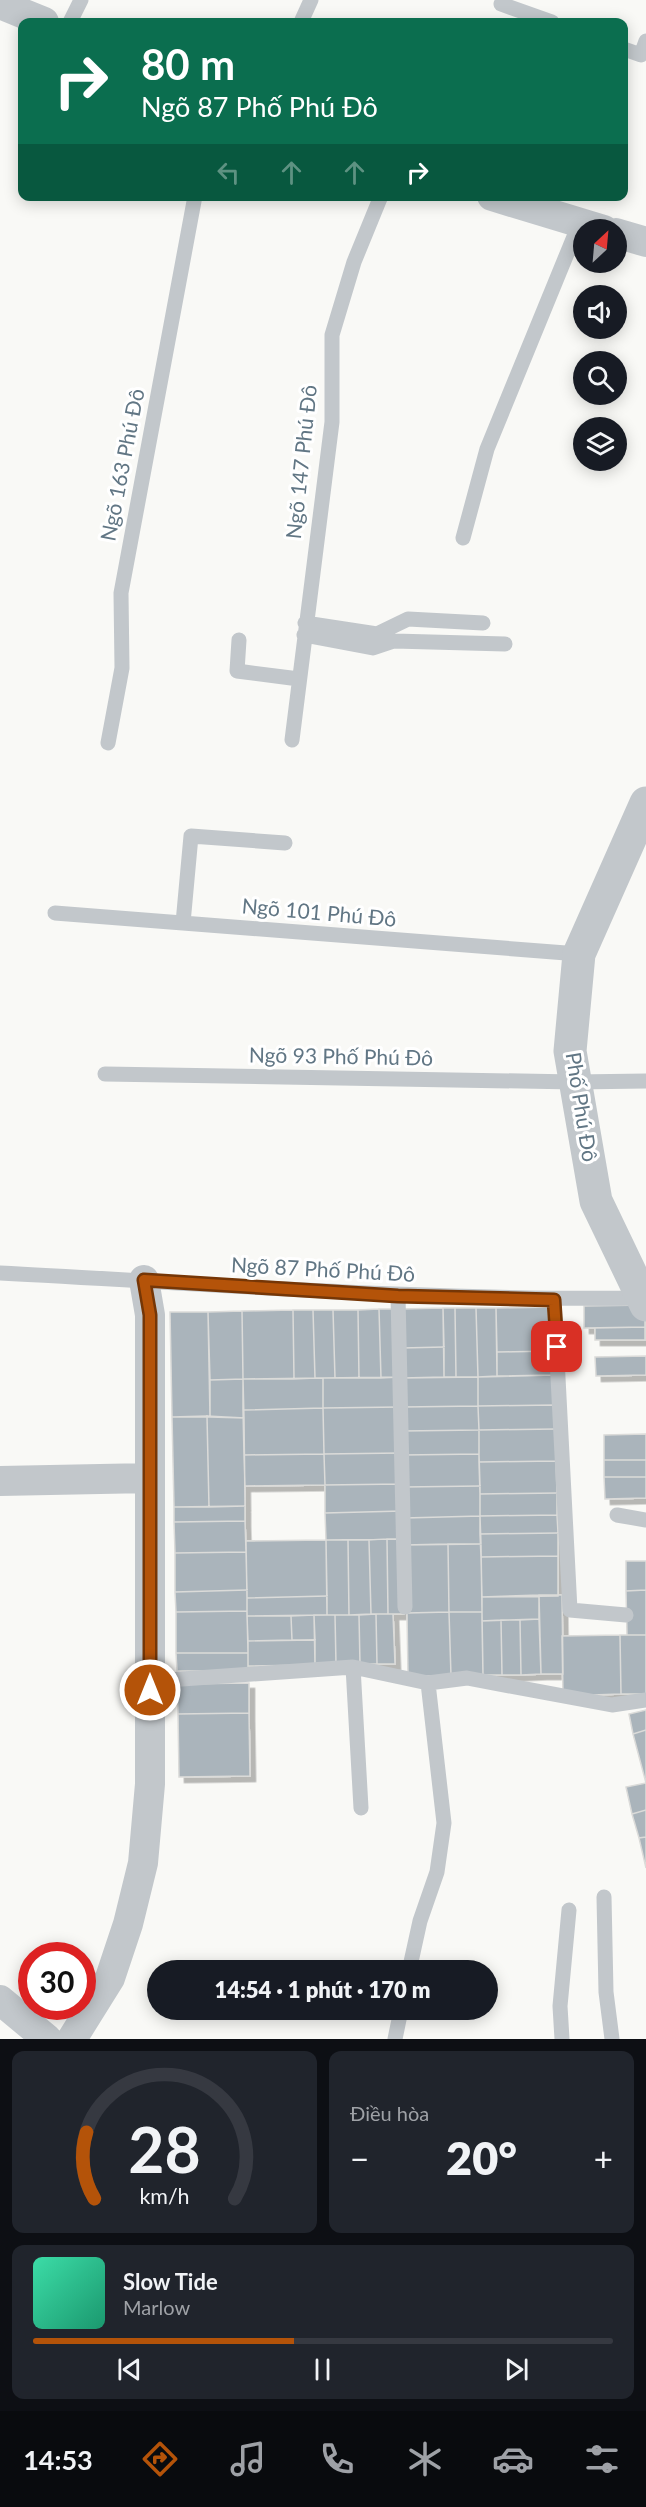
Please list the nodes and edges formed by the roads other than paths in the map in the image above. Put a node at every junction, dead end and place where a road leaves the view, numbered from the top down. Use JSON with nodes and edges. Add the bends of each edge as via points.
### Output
{"nodes":[{"id":1,"x":81,"y":0,"type":"edge"},
{"id":2,"x":311,"y":0,"type":"edge"},
{"id":3,"x":501,"y":4,"type":"dead end"},
{"id":4,"x":3,"y":7,"type":"edge"},
{"id":5,"x":33,"y":18,"type":"edge"},
{"id":6,"x":72,"y":18,"type":"edge"},
{"id":7,"x":303,"y":18,"type":"edge"},
{"id":8,"x":541,"y":18,"type":"edge"},
{"id":9,"x":646,"y":41,"type":"edge"},
{"id":10,"x":628,"y":50,"type":"edge"},
{"id":11,"x":194,"y":201,"type":"edge"},
{"id":12,"x":379,"y":201,"type":"edge"},
{"id":13,"x":509,"y":201,"type":"edge"},
{"id":14,"x":573,"y":220,"type":"edge"},
{"id":15,"x":627,"y":236,"type":"edge"},
{"id":16,"x":646,"y":242,"type":"edge"},
{"id":17,"x":573,"y":266,"type":"edge"},
{"id":18,"x":463,"y":538,"type":"dead end"},
{"id":19,"x":483,"y":623,"type":"dead end"},
{"id":20,"x":305,"y":629,"type":"junction"},
{"id":21,"x":238,"y":640,"type":"dead end"},
{"id":22,"x":505,"y":644,"type":"dead end"},
{"id":23,"x":299,"y":679,"type":"junction"},
{"id":24,"x":292,"y":740,"type":"dead end"},
{"id":25,"x":108,"y":743,"type":"dead end"},
{"id":26,"x":646,"y":803,"type":"edge"},
{"id":27,"x":285,"y":843,"type":"dead end"},
{"id":28,"x":55,"y":913,"type":"dead end"},
{"id":29,"x":183,"y":923,"type":"junction"},
{"id":30,"x":579,"y":954,"type":"junction"},
{"id":31,"x":105,"y":1074,"type":"dead end"},
{"id":32,"x":646,"y":1081,"type":"edge"},
{"id":33,"x":575,"y":1082,"type":"junction"},
{"id":34,"x":0,"y":1273,"type":"edge"},
{"id":35,"x":144,"y":1280,"type":"junction"},
{"id":36,"x":398,"y":1296,"type":"junction"},
{"id":37,"x":554,"y":1300,"type":"junction"},
{"id":38,"x":645,"y":1302,"type":"edge"},
{"id":39,"x":150,"y":1478,"type":"junction"},
{"id":40,"x":0,"y":1480,"type":"edge"},
{"id":41,"x":617,"y":1515,"type":"dead end"},
{"id":42,"x":646,"y":1520,"type":"edge"},
{"id":43,"x":405,"y":1607,"type":"dead end"},
{"id":44,"x":626,"y":1615,"type":"dead end"},
{"id":45,"x":353,"y":1667,"type":"junction"},
{"id":46,"x":168,"y":1680,"type":"dead end"},
{"id":47,"x":428,"y":1683,"type":"junction"},
{"id":48,"x":646,"y":1700,"type":"edge"},
{"id":49,"x":361,"y":1808,"type":"dead end"},
{"id":50,"x":604,"y":1897,"type":"dead end"},
{"id":51,"x":569,"y":1910,"type":"dead end"},
{"id":52,"x":411,"y":1960,"type":"edge"},
{"id":53,"x":0,"y":2000,"type":"edge"},
{"id":54,"x":399,"y":2020,"type":"edge"},
{"id":55,"x":47,"y":2039,"type":"edge"},
{"id":56,"x":72,"y":2039,"type":"edge"},
{"id":57,"x":395,"y":2039,"type":"edge"},
{"id":58,"x":562,"y":2039,"type":"edge"},
{"id":59,"x":612,"y":2039,"type":"edge"}],
"edges":[{"from":1,"to":6,"type":"lane"},
{"from":2,"to":7,"type":"lane"},
{"from":3,"to":8,"type":"lane"},
{"from":4,"to":5,"type":"street"},
{"from":9,"to":10,"type":"lane","via":[[641,55]]},
{"from":11,"to":25,"type":"lane","name":"Ngõ 163 Phú Đô","via":[[121,592],[122,668]]},
{"from":12,"to":20,"type":"lane","name":"Ngõ 147 Phú Đô","via":[[354,262],[333,335],[332,422]]},
{"from":13,"to":14,"type":"street"},
{"from":15,"to":16,"type":"street"},
{"from":17,"to":18,"type":"lane","via":[[487,448]]},
{"from":19,"to":20,"type":"lane","via":[[408,619],[377,634]]},
{"from":20,"to":22,"type":"lane","via":[[373,648],[394,641]]},
{"from":20,"to":23,"type":"lane","name":"Ngõ 147 Phú Đô"},
{"from":21,"to":23,"type":"lane","via":[[237,671]]},
{"from":23,"to":24,"type":"lane","name":"Ngõ 147 Phú Đô"},
{"from":26,"to":30,"type":"street","name":"Phố Phú Đô"},
{"from":27,"to":29,"type":"lane","via":[[192,836]]},
{"from":28,"to":29,"type":"lane","name":"Ngõ 101 Phú Đô"},
{"from":29,"to":30,"type":"lane","name":"Ngõ 101 Phú Đô"},
{"from":30,"to":33,"type":"street","name":"Phố Phú Đô","via":[[570,1051]]},
{"from":31,"to":33,"type":"lane","name":"Ngõ 93 Phố Phú Đô"},
{"from":32,"to":33,"type":"lane","name":"Ngõ 93 Phố Phú Đô"},
{"from":33,"to":38,"type":"street","name":"Phố Phú Đô","via":[[596,1201]]},
{"from":34,"to":35,"type":"lane","name":"Ngõ 87 Phố Phú Đô"},
{"from":35,"to":36,"type":"lane","name":"Ngõ 87 Phố Phú Đô"},
{"from":35,"to":39,"type":"street","via":[[150,1315]]},
{"from":36,"to":37,"type":"lane","name":"Ngõ 87 Phố Phú Đô"},
{"from":36,"to":43,"type":"lane"},
{"from":37,"to":38,"type":"lane","name":"Ngõ 87 Phố Phú Đô"},
{"from":37,"to":44,"type":"lane","via":[[570,1610]]},
{"from":39,"to":40,"type":"street"},
{"from":39,"to":56,"type":"street","via":[[150,1784],[143,1863],[110,1978]]},
{"from":41,"to":42,"type":"lane"},
{"from":45,"to":46,"type":"lane"},
{"from":45,"to":47,"type":"lane"},
{"from":45,"to":49,"type":"lane"},
{"from":47,"to":48,"type":"lane","via":[[467,1678],[612,1705]]},
{"from":47,"to":52,"type":"lane","via":[[444,1823],[437,1872]]},
{"from":50,"to":59,"type":"lane","via":[[606,1992]]},
{"from":51,"to":58,"type":"lane","via":[[560,2006]]},
{"from":53,"to":55,"type":"street"},
{"from":54,"to":57,"type":"lane"}]}
